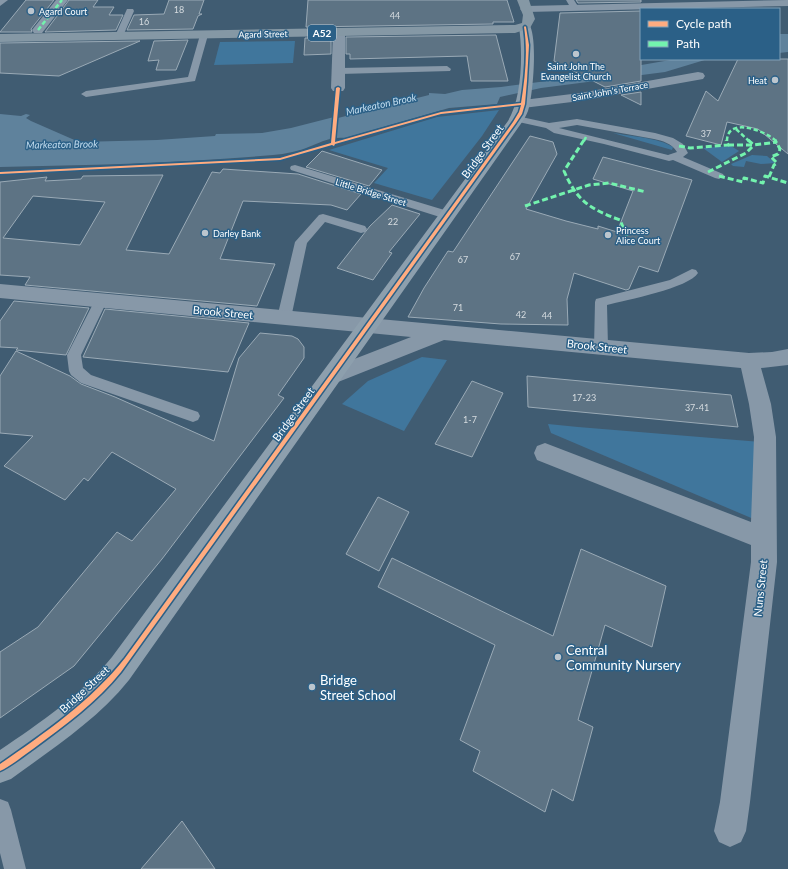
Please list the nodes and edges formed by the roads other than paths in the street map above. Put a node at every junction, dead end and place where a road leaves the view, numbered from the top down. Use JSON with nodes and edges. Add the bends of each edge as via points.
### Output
{"nodes":[{"id":1,"x":4,"y":0,"type":"edge"},
{"id":2,"x":62,"y":0,"type":"edge"},
{"id":3,"x":788,"y":3,"type":"edge"},
{"id":4,"x":0,"y":4,"type":"edge"},
{"id":5,"x":572,"y":4,"type":"edge"},
{"id":6,"x":525,"y":5,"type":"edge"},
{"id":7,"x":698,"y":7,"type":"edge"},
{"id":8,"x":130,"y":11,"type":"dead end"},
{"id":9,"x":525,"y":27,"type":"junction"},
{"id":10,"x":339,"y":33,"type":"junction"},
{"id":11,"x":36,"y":34,"type":"junction"},
{"id":12,"x":204,"y":35,"type":"junction"},
{"id":13,"x":119,"y":36,"type":"junction"},
{"id":14,"x":0,"y":38,"type":"edge"},
{"id":15,"x":447,"y":69,"type":"dead end"},
{"id":16,"x":340,"y":71,"type":"junction"},
{"id":17,"x":698,"y":76,"type":"dead end"},
{"id":18,"x":338,"y":88,"type":"dead end"},
{"id":19,"x":86,"y":94,"type":"dead end"},
{"id":20,"x":522,"y":100,"type":"junction"},
{"id":21,"x":549,"y":126,"type":"junction"},
{"id":22,"x":675,"y":157,"type":"junction"},
{"id":23,"x":296,"y":168,"type":"dead end"},
{"id":24,"x":718,"y":176,"type":"dead end"},
{"id":25,"x":447,"y":216,"type":"junction"},
{"id":26,"x":361,"y":229,"type":"dead end"},
{"id":27,"x":692,"y":273,"type":"dead end"},
{"id":28,"x":0,"y":291,"type":"edge"},
{"id":29,"x":101,"y":301,"type":"junction"},
{"id":30,"x":284,"y":318,"type":"junction"},
{"id":31,"x":369,"y":324,"type":"junction"},
{"id":32,"x":446,"y":331,"type":"junction"},
{"id":33,"x":601,"y":347,"type":"junction"},
{"id":34,"x":788,"y":357,"type":"edge"},
{"id":35,"x":749,"y":361,"type":"junction"},
{"id":36,"x":332,"y":376,"type":"junction"},
{"id":37,"x":193,"y":416,"type":"dead end"},
{"id":38,"x":545,"y":453,"type":"dead end"},
{"id":39,"x":762,"y":538,"type":"junction"},
{"id":40,"x":0,"y":768,"type":"edge"},
{"id":41,"x":0,"y":810,"type":"edge"},
{"id":42,"x":730,"y":831,"type":"dead end"},
{"id":43,"x":15,"y":869,"type":"edge"}],
"edges":[{"from":1,"to":4,"type":"lane"},
{"from":2,"to":11,"type":"street"},
{"from":3,"to":7,"type":"street"},
{"from":5,"to":6,"type":"street"},
{"from":5,"to":7,"type":"street"},
{"from":6,"to":9,"type":"main road","via":[[530,18]]},
{"from":8,"to":13,"type":"lane"},
{"from":9,"to":10,"type":"main road","name":"Agard Street","number":"A52"},
{"from":9,"to":20,"type":"street","via":[[527,40]]},
{"from":10,"to":12,"type":"main road","name":"Agard Street","number":"A52"},
{"from":10,"to":16,"type":"street"},
{"from":11,"to":13,"type":"main road","name":"Agard Street","number":"A52"},
{"from":11,"to":14,"type":"main road","name":"Agard Street","number":"A52"},
{"from":12,"to":13,"type":"main road","name":"Agard Street","number":"A52"},
{"from":12,"to":19,"type":"lane","via":[[192,79]]},
{"from":15,"to":16,"type":"lane"},
{"from":16,"to":18,"type":"street"},
{"from":17,"to":20,"type":"street","name":"Saint John's Terrace","via":[[580,97]]},
{"from":20,"to":21,"type":"lane"},
{"from":20,"to":25,"type":"street","name":"Bridge Street"},
{"from":21,"to":22,"type":"lane","via":[[558,131],[669,158]]},
{"from":21,"to":22,"type":"lane","via":[[577,122],[654,136],[669,140],[682,149],[681,155]]},
{"from":22,"to":24,"type":"lane"},
{"from":23,"to":25,"type":"lane","name":"Little Bridge Street"},
{"from":25,"to":31,"type":"street","name":"Bridge Street"},
{"from":26,"to":30,"type":"lane","via":[[323,218],[301,242]]},
{"from":27,"to":33,"type":"lane","via":[[674,283],[601,302]]},
{"from":28,"to":29,"type":"street","name":"Brook Street"},
{"from":29,"to":30,"type":"street","name":"Brook Street"},
{"from":29,"to":37,"type":"lane","via":[[74,355],[76,371],[86,378]]},
{"from":30,"to":31,"type":"street","name":"Brook Street"},
{"from":31,"to":32,"type":"street","name":"Brook Street"},
{"from":31,"to":36,"type":"street","name":"Bridge Street"},
{"from":32,"to":33,"type":"street","name":"Brook Street"},
{"from":32,"to":36,"type":"street","name":"Brook Street"},
{"from":33,"to":35,"type":"street","name":"Brook Street"},
{"from":34,"to":35,"type":"street"},
{"from":35,"to":39,"type":"street","name":"Nuns Street","via":[[759,397],[766,447]]},
{"from":36,"to":40,"type":"street","name":"Bridge Street","via":[[127,660],[106,685],[35,744]]},
{"from":38,"to":39,"type":"street"},
{"from":39,"to":42,"type":"street","name":"Nuns Street","via":[[764,562]]},
{"from":41,"to":43,"type":"lane"}]}
